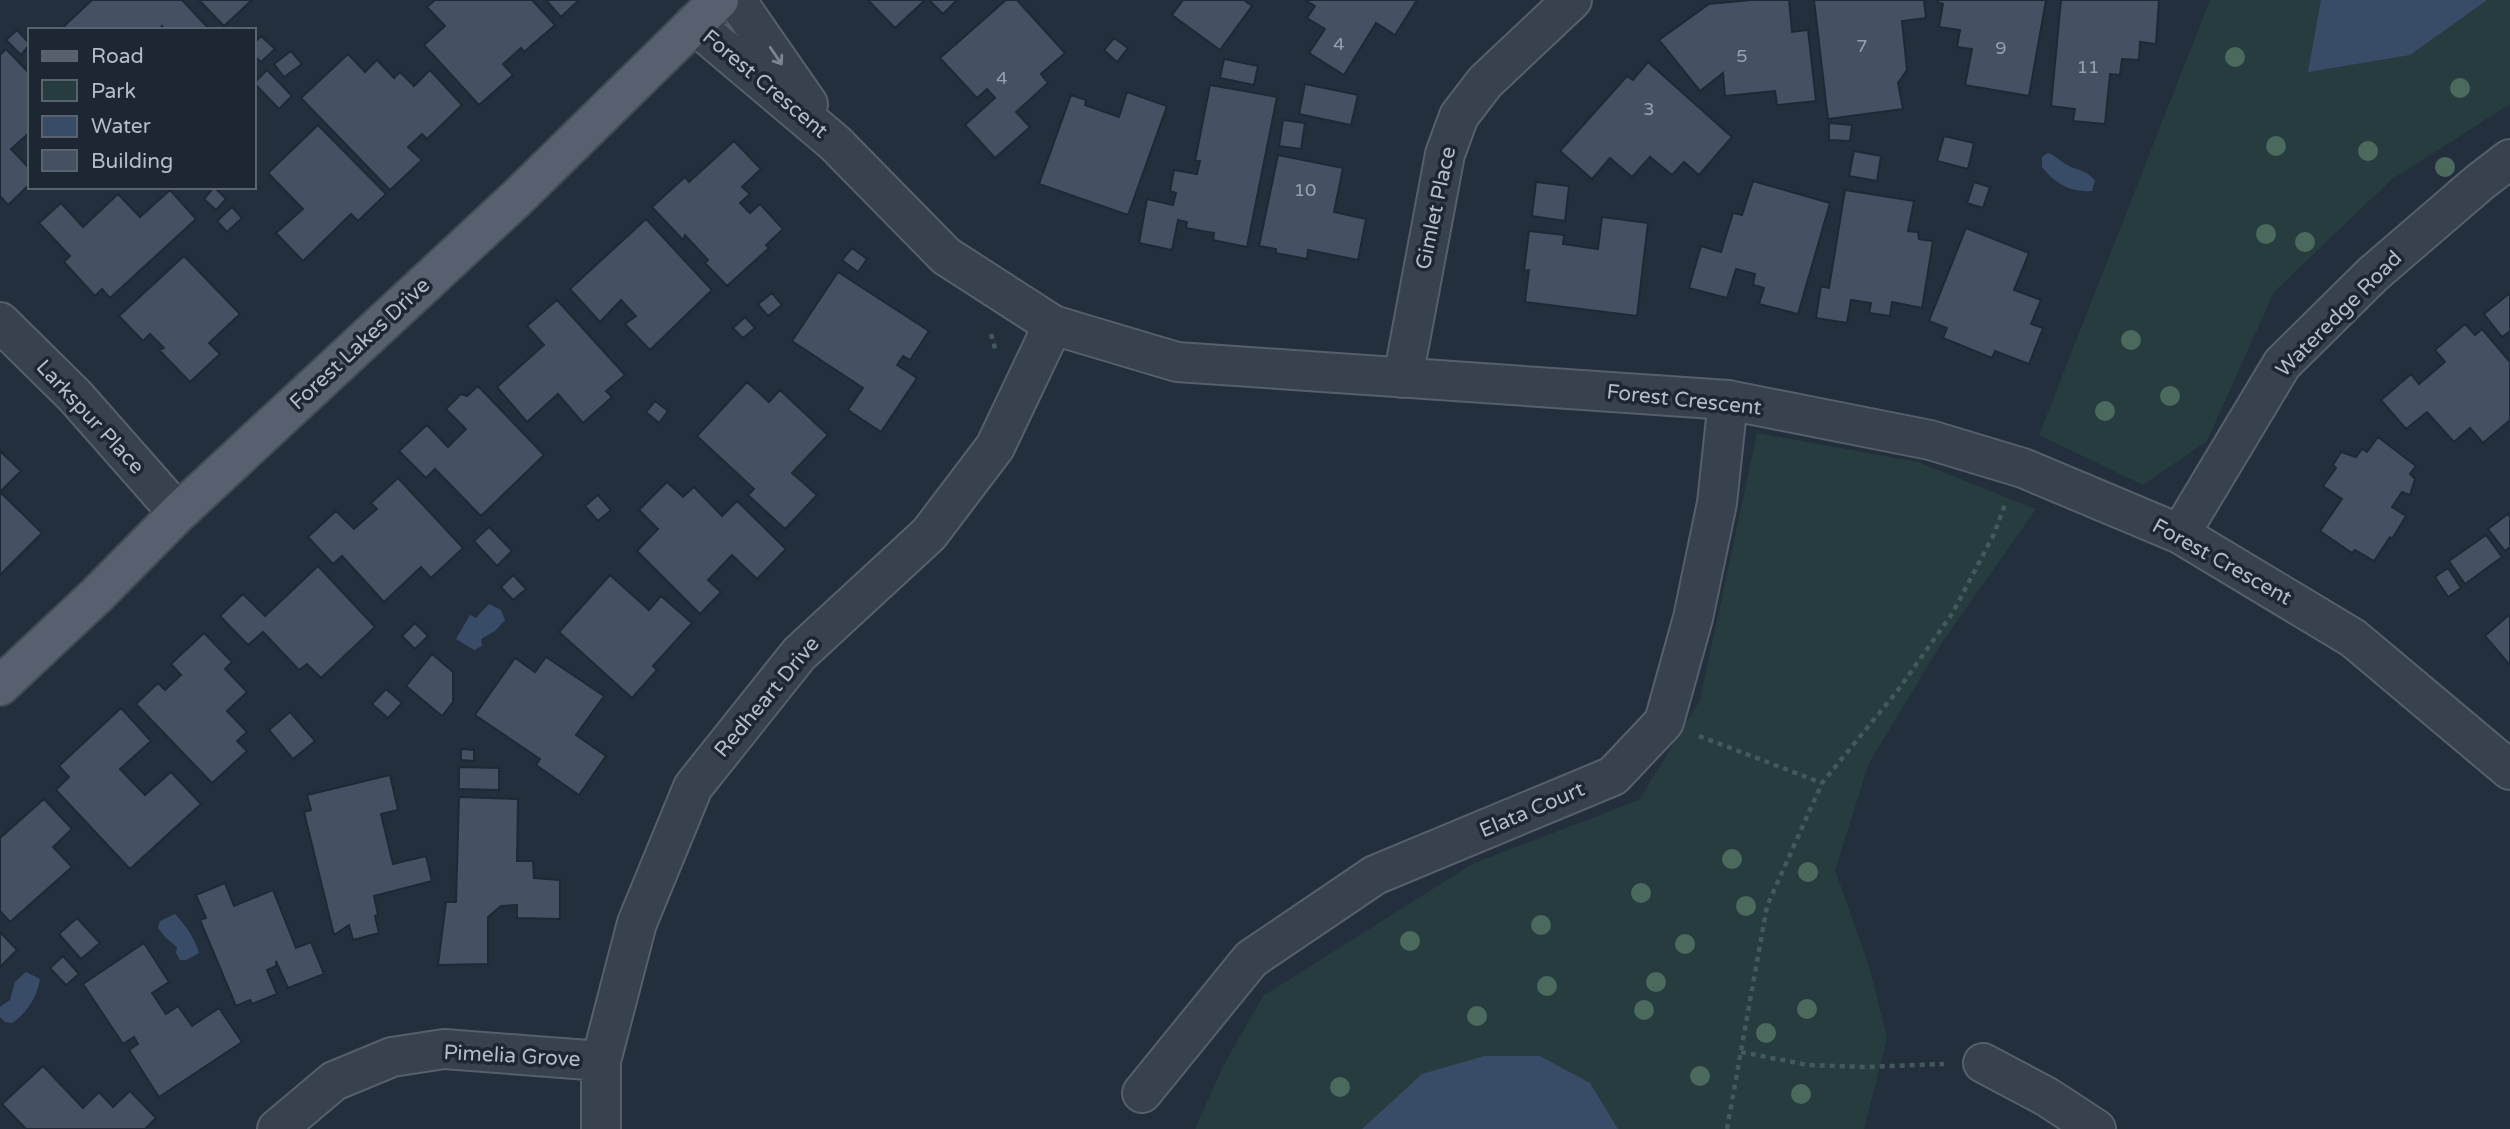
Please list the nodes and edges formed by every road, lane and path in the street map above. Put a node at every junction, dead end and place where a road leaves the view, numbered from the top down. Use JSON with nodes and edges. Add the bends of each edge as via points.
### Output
{"nodes":[{"id":1,"x":736,"y":0,"type":"edge"},
{"id":2,"x":1572,"y":0,"type":"edge"},
{"id":3,"x":706,"y":12,"type":"edge"},
{"id":4,"x":835,"y":143,"type":"junction"},
{"id":5,"x":2510,"y":159,"type":"edge"},
{"id":6,"x":0,"y":323,"type":"edge"},
{"id":7,"x":1053,"y":325,"type":"junction"},
{"id":8,"x":1403,"y":379,"type":"junction"},
{"id":9,"x":1728,"y":400,"type":"junction"},
{"id":10,"x":2006,"y":503,"type":"dead end"},
{"id":11,"x":178,"y":513,"type":"junction"},
{"id":12,"x":2180,"y":534,"type":"junction"},
{"id":13,"x":0,"y":686,"type":"edge"},
{"id":14,"x":1664,"y":723,"type":"junction"},
{"id":15,"x":2510,"y":770,"type":"edge"},
{"id":16,"x":1822,"y":783,"type":"junction"},
{"id":17,"x":1741,"y":1052,"type":"junction"},
{"id":18,"x":601,"y":1061,"type":"junction"},
{"id":19,"x":1983,"y":1063,"type":"joint"},
{"id":20,"x":1142,"y":1093,"type":"dead end"},
{"id":21,"x":277,"y":1129,"type":"edge"},
{"id":22,"x":601,"y":1129,"type":"edge"},
{"id":23,"x":1727,"y":1129,"type":"edge"},
{"id":24,"x":2096,"y":1129,"type":"edge"}],
"edges":[{"from":1,"to":4,"type":"street","name":"Forest Crescent","one_way":true},
{"from":2,"to":8,"type":"street","name":"Gimlet Place","via":[[1485,82],[1459,116],[1445,154]]},
{"from":3,"to":4,"type":"street","name":"Forest Crescent"},
{"from":3,"to":11,"type":"main road","name":"Forest Lakes Drive","via":[[516,200]]},
{"from":4,"to":7,"type":"street","name":"Forest Crescent","via":[[946,256]]},
{"from":5,"to":12,"type":"street","name":"Wateredge Road","via":[[2373,274],[2282,364]]},
{"from":6,"to":11,"type":"street","name":"Larkspur Place","via":[[75,396]]},
{"from":7,"to":8,"type":"street","name":"Forest Crescent","via":[[1177,362]]},
{"from":7,"to":18,"type":"street","name":"Redheart Drive","via":[[995,447],[929,534],[799,654],[693,787],[636,923]]},
{"from":8,"to":9,"type":"street","name":"Forest Crescent"},
{"from":9,"to":12,"type":"street","name":"Forest Crescent","via":[[1930,440],[2023,468]]},
{"from":9,"to":14,"type":"street","name":"Elata Court","via":[[1717,503],[1693,618]]},
{"from":10,"to":16,"type":"path","via":[[1952,614],[1898,690]]},
{"from":11,"to":13,"type":"main road","name":"Forest Lakes Drive"},
{"from":12,"to":15,"type":"street","name":"Forest Crescent","via":[[2353,638]]},
{"from":14,"to":16,"type":"path"},
{"from":14,"to":20,"type":"street","name":"Elata Court","via":[[1613,776],[1375,876],[1251,959]]},
{"from":16,"to":17,"type":"path","via":[[1767,905]]},
{"from":17,"to":19,"type":"path","via":[[1808,1065]]},
{"from":17,"to":23,"type":"path"},
{"from":18,"to":21,"type":"street","name":"Pimelia Grove","via":[[444,1049],[392,1057],[334,1081]]},
{"from":18,"to":22,"type":"street","name":"Redheart Drive"},
{"from":19,"to":24,"type":"street"}]}
